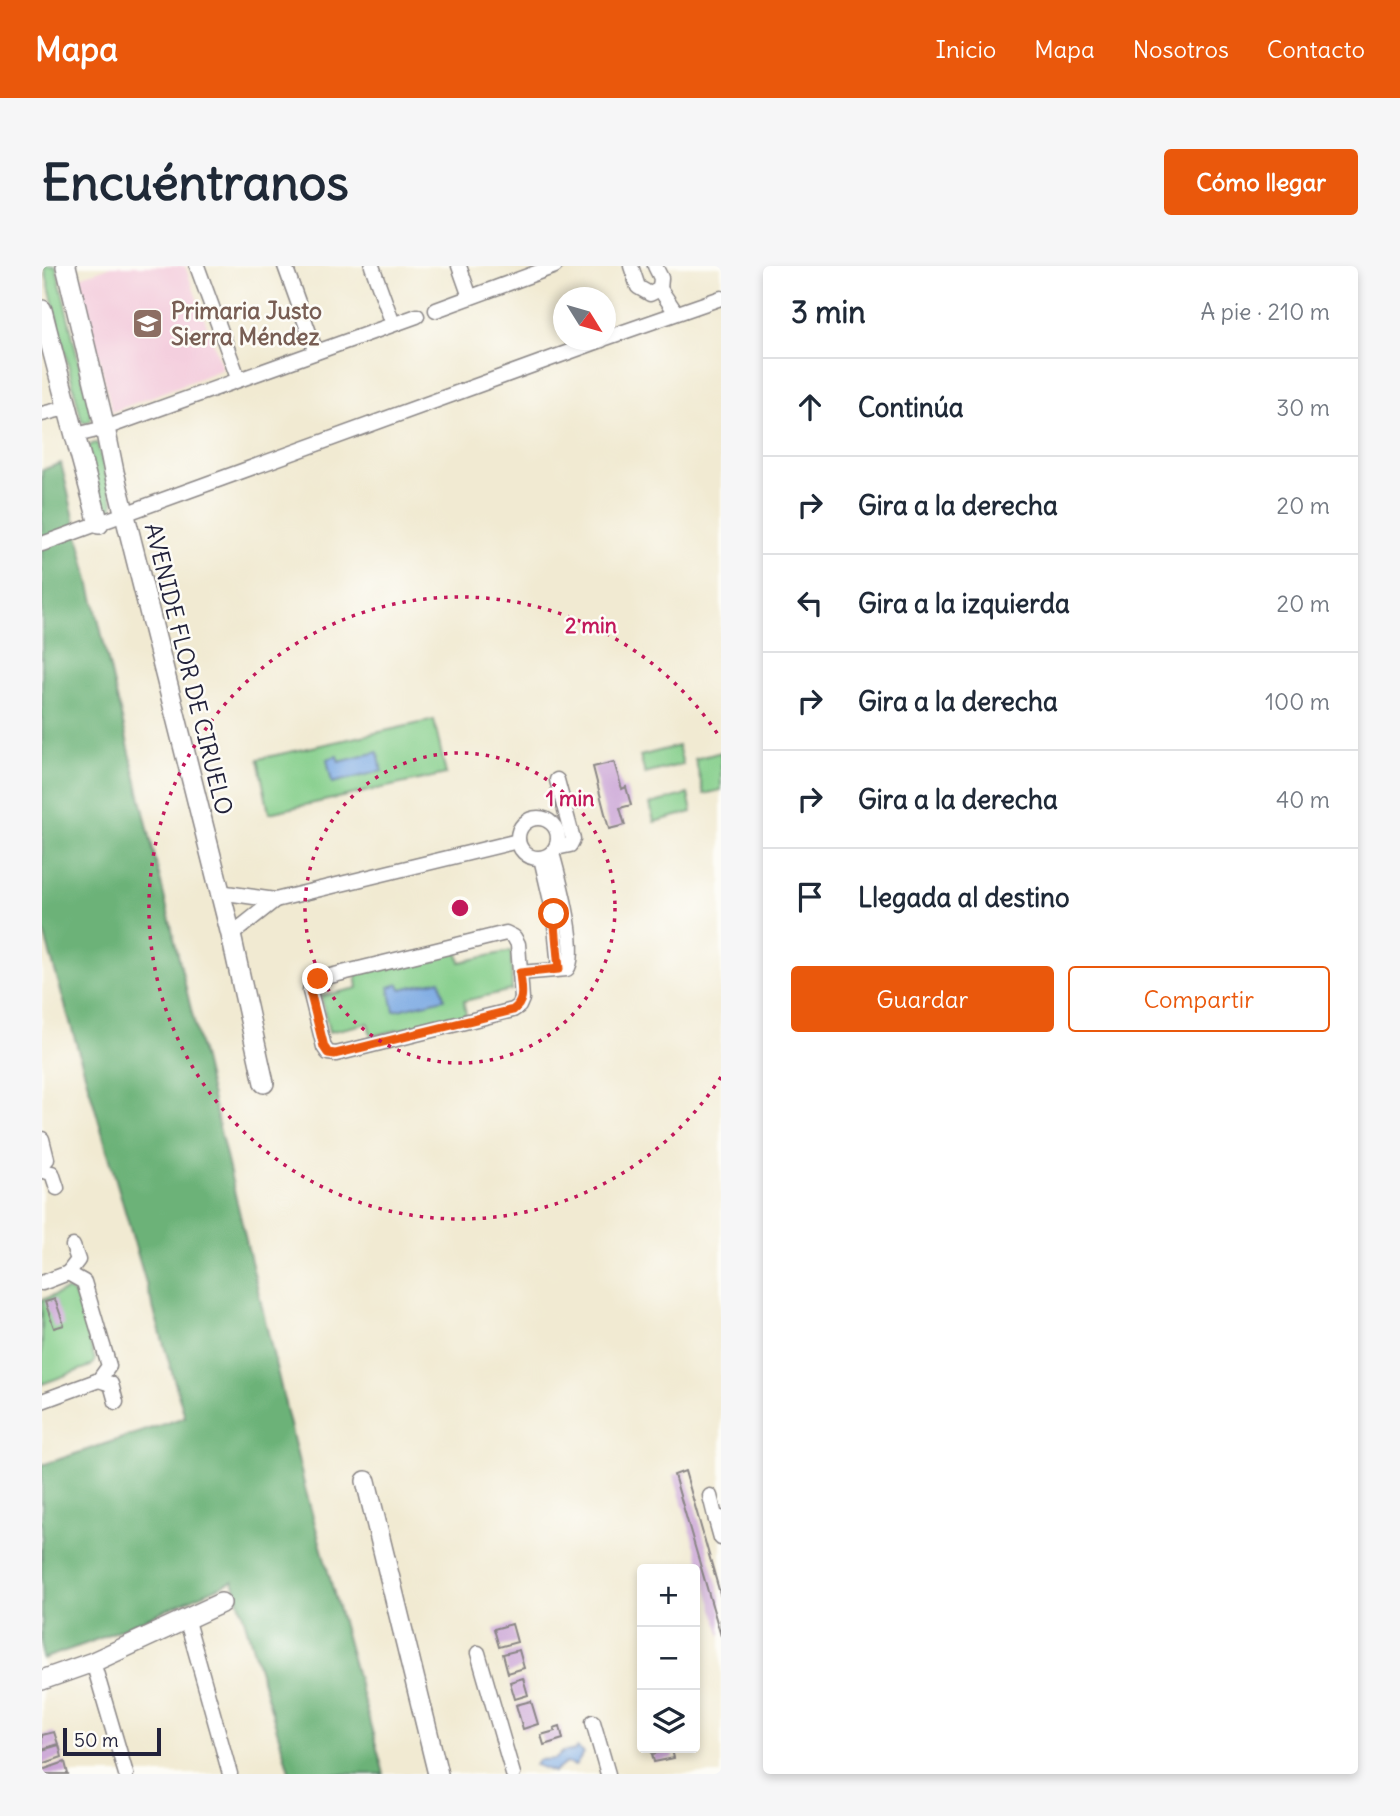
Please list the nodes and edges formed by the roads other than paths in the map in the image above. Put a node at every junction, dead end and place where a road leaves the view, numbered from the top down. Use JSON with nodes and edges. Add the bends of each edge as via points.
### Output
{"nodes":[{"id":1,"x":67,"y":266,"type":"edge"},
{"id":2,"x":197,"y":266,"type":"edge"},
{"id":3,"x":285,"y":266,"type":"edge"},
{"id":4,"x":372,"y":266,"type":"edge"},
{"id":5,"x":459,"y":266,"type":"edge"},
{"id":6,"x":631,"y":266,"type":"edge"},
{"id":7,"x":655,"y":266,"type":"edge"},
{"id":8,"x":549,"y":267,"type":"edge"},
{"id":9,"x":660,"y":289,"type":"junction"},
{"id":10,"x":470,"y":297,"type":"junction"},
{"id":11,"x":721,"y":298,"type":"edge"},
{"id":12,"x":42,"y":310,"type":"edge"},
{"id":13,"x":436,"y":310,"type":"dead end"},
{"id":14,"x":676,"y":313,"type":"junction"},
{"id":15,"x":417,"y":316,"type":"dead end"},
{"id":16,"x":393,"y":324,"type":"junction"},
{"id":17,"x":616,"y":335,"type":"edge"},
{"id":18,"x":573,"y":350,"type":"edge"},
{"id":19,"x":316,"y":352,"type":"junction"},
{"id":20,"x":238,"y":379,"type":"junction"},
{"id":21,"x":66,"y":408,"type":"junction"},
{"id":22,"x":42,"y":414,"type":"edge"},
{"id":23,"x":106,"y":428,"type":"junction"},
{"id":24,"x":76,"y":435,"type":"junction"},
{"id":25,"x":126,"y":514,"type":"junction"},
{"id":26,"x":99,"y":524,"type":"junction"},
{"id":27,"x":42,"y":544,"type":"edge"},
{"id":28,"x":557,"y":780,"type":"dead end"},
{"id":29,"x":518,"y":841,"type":"junction"},
{"id":30,"x":549,"y":853,"type":"junction"},
{"id":31,"x":219,"y":892,"type":"junction"},
{"id":32,"x":275,"y":900,"type":"junction"},
{"id":33,"x":231,"y":936,"type":"junction"},
{"id":34,"x":520,"y":973,"type":"junction"},
{"id":35,"x":264,"y":1083,"type":"dead end"},
{"id":36,"x":42,"y":1139,"type":"edge"},
{"id":37,"x":42,"y":1165,"type":"edge"},
{"id":38,"x":42,"y":1171,"type":"edge"},
{"id":39,"x":57,"y":1188,"type":"dead end"},
{"id":40,"x":73,"y":1245,"type":"dead end"},
{"id":41,"x":68,"y":1273,"type":"junction"},
{"id":42,"x":42,"y":1283,"type":"edge"},
{"id":43,"x":99,"y":1380,"type":"junction"},
{"id":44,"x":42,"y":1401,"type":"edge"},
{"id":45,"x":116,"y":1402,"type":"dead end"},
{"id":46,"x":366,"y":1481,"type":"dead end"},
{"id":47,"x":710,"y":1496,"type":"dead end"},
{"id":48,"x":718,"y":1519,"type":"edge"},
{"id":49,"x":721,"y":1538,"type":"edge"},
{"id":50,"x":222,"y":1603,"type":"dead end"},
{"id":51,"x":187,"y":1621,"type":"junction"},
{"id":52,"x":478,"y":1653,"type":"dead end"},
{"id":53,"x":95,"y":1667,"type":"junction"},
{"id":54,"x":42,"y":1680,"type":"edge"},
{"id":55,"x":593,"y":1722,"type":"dead end"},
{"id":56,"x":126,"y":1774,"type":"edge"},
{"id":57,"x":230,"y":1774,"type":"edge"},
{"id":58,"x":438,"y":1774,"type":"edge"},
{"id":59,"x":513,"y":1774,"type":"edge"},
{"id":60,"x":608,"y":1774,"type":"edge"}],
"edges":[{"from":1,"to":23,"type":"main road","name":"AVENIDE FLOR DE CIRUELO"},
{"from":2,"to":20,"type":"street"},
{"from":3,"to":19,"type":"street"},
{"from":4,"to":16,"type":"street"},
{"from":5,"to":10,"type":"street"},
{"from":6,"to":9,"type":"street","via":[[638,287],[650,294]]},
{"from":7,"to":9,"type":"street"},
{"from":8,"to":10,"type":"street"},
{"from":9,"to":14,"type":"street"},
{"from":10,"to":13,"type":"street"},
{"from":11,"to":14,"type":"street"},
{"from":12,"to":21,"type":"main road"},
{"from":14,"to":17,"type":"street"},
{"from":15,"to":16,"type":"street"},
{"from":16,"to":19,"type":"street"},
{"from":18,"to":25,"type":"street"},
{"from":19,"to":20,"type":"street"},
{"from":20,"to":23,"type":"street"},
{"from":21,"to":22,"type":"street"},
{"from":21,"to":24,"type":"main road"},
{"from":23,"to":24,"type":"street"},
{"from":23,"to":25,"type":"main road","name":"AVENIDE FLOR DE CIRUELO"},
{"from":24,"to":26,"type":"main road"},
{"from":25,"to":26,"type":"street"},
{"from":25,"to":31,"type":"main road","name":"AVENIDE FLOR DE CIRUELO"},
{"from":26,"to":27,"type":"street"},
{"from":28,"to":30,"type":"street","via":[[573,839],[570,845]]},
{"from":29,"to":30,"type":"street","via":[[528,856]]},
{"from":29,"to":30,"type":"street","via":[[525,824],[542,818],[557,830]]},
{"from":29,"to":32,"type":"street"},
{"from":30,"to":34,"type":"street","via":[[567,911],[572,961],[567,969]]},
{"from":31,"to":32,"type":"street"},
{"from":31,"to":33,"type":"main road","name":"AVENIDE FLOR DE CIRUELO"},
{"from":32,"to":33,"type":"street"},
{"from":33,"to":35,"type":"main road","name":"AVENIDE FLOR DE CIRUELO"},
{"from":34,"to":34,"type":"street","via":[[518,944],[506,933],[318,979],[310,991],[324,1047],[335,1054],[513,1010],[522,999]]},
{"from":36,"to":37,"type":"street","via":[[47,1158]]},
{"from":38,"to":39,"type":"street","via":[[51,1173]]},
{"from":40,"to":41,"type":"street","via":[[78,1260]]},
{"from":41,"to":42,"type":"street"},
{"from":41,"to":43,"type":"street","via":[[84,1282],[109,1366]]},
{"from":43,"to":44,"type":"street"},
{"from":43,"to":45,"type":"street","via":[[111,1384]]},
{"from":46,"to":58,"type":"main road"},
{"from":47,"to":48,"type":"street"},
{"from":48,"to":49,"type":"street"},
{"from":50,"to":51,"type":"main road"},
{"from":51,"to":53,"type":"main road"},
{"from":51,"to":57,"type":"street"},
{"from":52,"to":59,"type":"street"},
{"from":53,"to":54,"type":"main road"},
{"from":53,"to":56,"type":"street"},
{"from":55,"to":60,"type":"street"}]}
